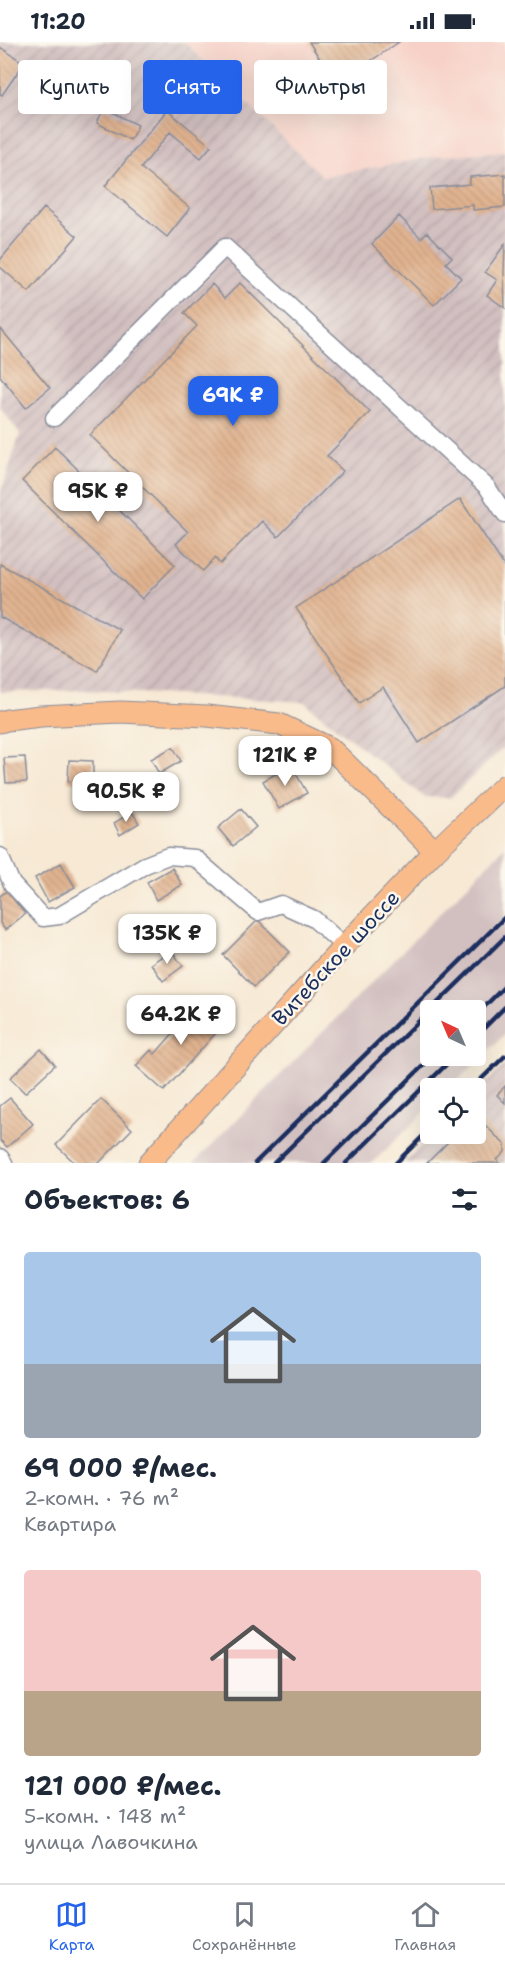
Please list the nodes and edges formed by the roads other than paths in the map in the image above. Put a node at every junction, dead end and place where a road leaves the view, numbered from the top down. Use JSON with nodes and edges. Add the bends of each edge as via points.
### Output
{"nodes":[{"id":1,"x":54,"y":418,"type":"dead end"},
{"id":2,"x":505,"y":514,"type":"edge"},
{"id":3,"x":0,"y":722,"type":"edge"},
{"id":4,"x":505,"y":785,"type":"edge"},
{"id":5,"x":435,"y":851,"type":"junction"},
{"id":6,"x":0,"y":856,"type":"edge"},
{"id":7,"x":344,"y":946,"type":"junction"},
{"id":8,"x":0,"y":1157,"type":"edge"},
{"id":9,"x":4,"y":1163,"type":"edge"},
{"id":10,"x":149,"y":1163,"type":"edge"}],
"edges":[{"from":1,"to":2,"type":"street","via":[[225,247],[487,487]]},
{"from":3,"to":5,"type":"main road","via":[[120,712],[279,724],[330,748]]},
{"from":4,"to":5,"type":"main road","name":"Витебское шоссе"},
{"from":5,"to":7,"type":"main road","name":"Витебское шоссе"},
{"from":6,"to":7,"type":"street","via":[[12,884],[43,918],[59,916],[145,865],[168,856],[195,858],[258,912],[281,904],[314,919]]},
{"from":7,"to":10,"type":"main road","name":"Витебское шоссе"},
{"from":8,"to":9,"type":"street"}]}
